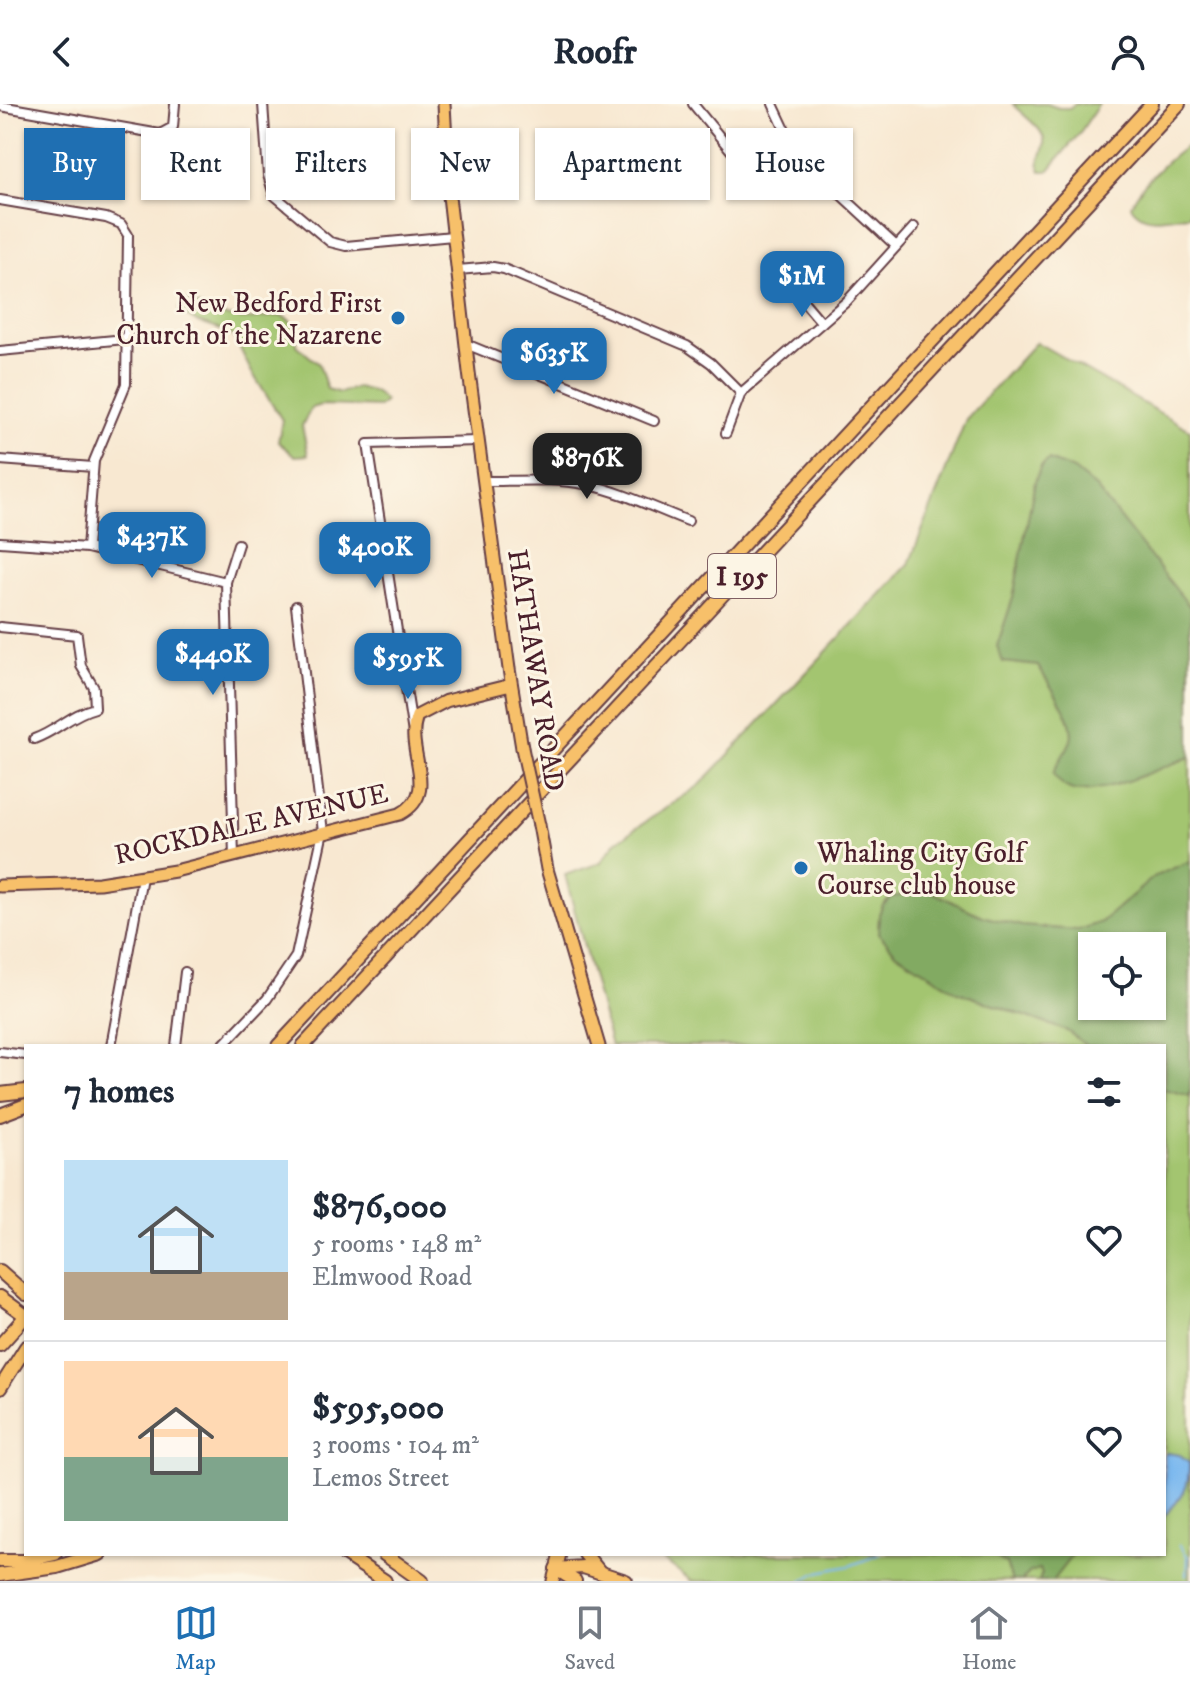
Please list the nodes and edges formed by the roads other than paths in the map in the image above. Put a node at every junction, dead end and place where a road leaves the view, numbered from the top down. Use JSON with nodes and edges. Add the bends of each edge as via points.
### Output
{"nodes":[{"id":1,"x":175,"y":104,"type":"edge"},
{"id":2,"x":263,"y":104,"type":"edge"},
{"id":3,"x":444,"y":104,"type":"edge"},
{"id":4,"x":693,"y":104,"type":"edge"},
{"id":5,"x":773,"y":104,"type":"edge"},
{"id":6,"x":1152,"y":104,"type":"edge"},
{"id":7,"x":1179,"y":104,"type":"edge"},
{"id":8,"x":0,"y":106,"type":"edge"},
{"id":9,"x":38,"y":108,"type":"edge"},
{"id":10,"x":726,"y":144,"type":"edge"},
{"id":11,"x":0,"y":200,"type":"edge"},
{"id":12,"x":914,"y":227,"type":"dead end"},
{"id":13,"x":453,"y":236,"type":"junction"},
{"id":14,"x":895,"y":245,"type":"junction"},
{"id":15,"x":458,"y":270,"type":"junction"},
{"id":16,"x":783,"y":277,"type":"dead end"},
{"id":17,"x":822,"y":323,"type":"junction"},
{"id":18,"x":125,"y":339,"type":"junction"},
{"id":19,"x":466,"y":344,"type":"junction"},
{"id":20,"x":0,"y":351,"type":"edge"},
{"id":21,"x":741,"y":393,"type":"junction"},
{"id":22,"x":654,"y":421,"type":"dead end"},
{"id":23,"x":726,"y":433,"type":"dead end"},
{"id":24,"x":478,"y":441,"type":"junction"},
{"id":25,"x":0,"y":460,"type":"edge"},
{"id":26,"x":93,"y":467,"type":"junction"},
{"id":27,"x":484,"y":481,"type":"junction"},
{"id":28,"x":688,"y":521,"type":"dead end"},
{"id":29,"x":0,"y":542,"type":"edge"},
{"id":30,"x":238,"y":544,"type":"dead end"},
{"id":31,"x":87,"y":548,"type":"junction"},
{"id":32,"x":226,"y":582,"type":"junction"},
{"id":33,"x":296,"y":606,"type":"dead end"},
{"id":34,"x":0,"y":627,"type":"edge"},
{"id":35,"x":511,"y":685,"type":"junction"},
{"id":36,"x":413,"y":732,"type":"junction"},
{"id":37,"x":34,"y":739,"type":"dead end"},
{"id":38,"x":323,"y":832,"type":"junction"},
{"id":39,"x":234,"y":857,"type":"junction"},
{"id":40,"x":142,"y":877,"type":"junction"},
{"id":41,"x":0,"y":886,"type":"edge"},
{"id":42,"x":185,"y":972,"type":"dead end"},
{"id":43,"x":356,"y":991,"type":"junction"},
{"id":44,"x":111,"y":1044,"type":"edge"},
{"id":45,"x":176,"y":1044,"type":"edge"},
{"id":46,"x":224,"y":1044,"type":"edge"},
{"id":47,"x":280,"y":1044,"type":"edge"},
{"id":48,"x":305,"y":1044,"type":"edge"},
{"id":49,"x":317,"y":1044,"type":"edge"},
{"id":50,"x":598,"y":1044,"type":"edge"},
{"id":51,"x":0,"y":1052,"type":"edge"},
{"id":52,"x":24,"y":1055,"type":"edge"},
{"id":53,"x":24,"y":1091,"type":"edge"},
{"id":54,"x":0,"y":1094,"type":"edge"},
{"id":55,"x":24,"y":1106,"type":"edge"},
{"id":56,"x":0,"y":1115,"type":"edge"},
{"id":57,"x":0,"y":1274,"type":"edge"},
{"id":58,"x":24,"y":1292,"type":"edge"},
{"id":59,"x":0,"y":1297,"type":"edge"},
{"id":60,"x":24,"y":1315,"type":"edge"},
{"id":61,"x":24,"y":1318,"type":"edge"},
{"id":62,"x":0,"y":1345,"type":"edge"},
{"id":63,"x":24,"y":1348,"type":"edge"},
{"id":64,"x":24,"y":1349,"type":"edge"},
{"id":65,"x":0,"y":1375,"type":"edge"},
{"id":66,"x":0,"y":1388,"type":"edge"},
{"id":67,"x":46,"y":1556,"type":"edge"},
{"id":68,"x":93,"y":1556,"type":"edge"},
{"id":69,"x":347,"y":1556,"type":"edge"},
{"id":70,"x":360,"y":1556,"type":"edge"},
{"id":71,"x":387,"y":1556,"type":"edge"},
{"id":72,"x":399,"y":1556,"type":"edge"},
{"id":73,"x":587,"y":1556,"type":"edge"},
{"id":74,"x":0,"y":1561,"type":"edge"},
{"id":75,"x":599,"y":1571,"type":"junction"},
{"id":76,"x":0,"y":1575,"type":"edge"},
{"id":77,"x":554,"y":1575,"type":"edge"},
{"id":78,"x":385,"y":1581,"type":"edge"},
{"id":79,"x":394,"y":1581,"type":"edge"},
{"id":80,"x":425,"y":1581,"type":"edge"},
{"id":81,"x":575,"y":1581,"type":"edge"},
{"id":82,"x":626,"y":1581,"type":"edge"}],
"edges":[{"from":1,"to":9,"type":"street","via":[[173,127],[160,134]]},
{"from":2,"to":13,"type":"street","via":[[274,195],[330,242],[346,246]]},
{"from":3,"to":13,"type":"main road","name":"HATHAWAY ROAD"},
{"from":4,"to":10,"type":"street"},
{"from":5,"to":14,"type":"street","via":[[796,153]]},
{"from":6,"to":47,"type":"highway","number":"I 195"},
{"from":7,"to":43,"type":"highway","number":"I 195"},
{"from":8,"to":9,"type":"street"},
{"from":11,"to":18,"type":"street","via":[[106,218],[126,229]]},
{"from":12,"to":14,"type":"street"},
{"from":13,"to":15,"type":"main road","name":"HATHAWAY ROAD"},
{"from":14,"to":17,"type":"street"},
{"from":15,"to":19,"type":"main road","name":"HATHAWAY ROAD"},
{"from":15,"to":21,"type":"street","via":[[504,269],[687,346]]},
{"from":16,"to":17,"type":"street"},
{"from":17,"to":21,"type":"street"},
{"from":18,"to":20,"type":"street"},
{"from":18,"to":26,"type":"street","via":[[125,387]]},
{"from":19,"to":22,"type":"street"},
{"from":19,"to":24,"type":"main road","name":"HATHAWAY ROAD"},
{"from":21,"to":23,"type":"street"},
{"from":24,"to":27,"type":"main road","name":"HATHAWAY ROAD"},
{"from":24,"to":36,"type":"street","via":[[368,444]]},
{"from":25,"to":26,"type":"street"},
{"from":26,"to":31,"type":"street"},
{"from":27,"to":28,"type":"street","via":[[592,485]]},
{"from":27,"to":35,"type":"main road","name":"HATHAWAY ROAD"},
{"from":29,"to":31,"type":"street"},
{"from":30,"to":32,"type":"street"},
{"from":31,"to":32,"type":"street"},
{"from":32,"to":39,"type":"street"},
{"from":33,"to":38,"type":"street"},
{"from":34,"to":37,"type":"street","via":[[77,635],[81,666],[93,683],[95,708]]},
{"from":35,"to":36,"type":"main road","via":[[429,707],[417,716]]},
{"from":35,"to":50,"type":"main road","name":"HATHAWAY ROAD","bridge":true,"via":[[547,869]]},
{"from":36,"to":38,"type":"main road","name":"ROCKDALE AVENUE","via":[[421,788],[414,805],[388,819]]},
{"from":38,"to":39,"type":"main road","name":"ROCKDALE AVENUE"},
{"from":38,"to":46,"type":"street","via":[[296,956],[267,999]]},
{"from":39,"to":40,"type":"main road","name":"ROCKDALE AVENUE"},
{"from":40,"to":41,"type":"main road","name":"ROCKDALE AVENUE"},
{"from":40,"to":44,"type":"street"},
{"from":42,"to":45,"type":"street"},
{"from":43,"to":48,"type":"highway","number":"I 195"},
{"from":43,"to":49,"type":"highway"},
{"from":51,"to":52,"type":"street"},
{"from":53,"to":54,"type":"highway"},
{"from":55,"to":56,"type":"highway"},
{"from":57,"to":58,"type":"highway"},
{"from":59,"to":60,"type":"highway"},
{"from":61,"to":62,"type":"highway"},
{"from":63,"to":65,"type":"highway"},
{"from":64,"to":66,"type":"highway"},
{"from":67,"to":74,"type":"highway"},
{"from":68,"to":76,"type":"highway"},
{"from":69,"to":78,"type":"highway"},
{"from":70,"to":79,"type":"highway"},
{"from":71,"to":80,"type":"highway"},
{"from":72,"to":80,"type":"highway"},
{"from":73,"to":75,"type":"highway"},
{"from":75,"to":77,"type":"highway","via":[[583,1567]]},
{"from":75,"to":82,"type":"highway"},
{"from":77,"to":81,"type":"highway"}]}
